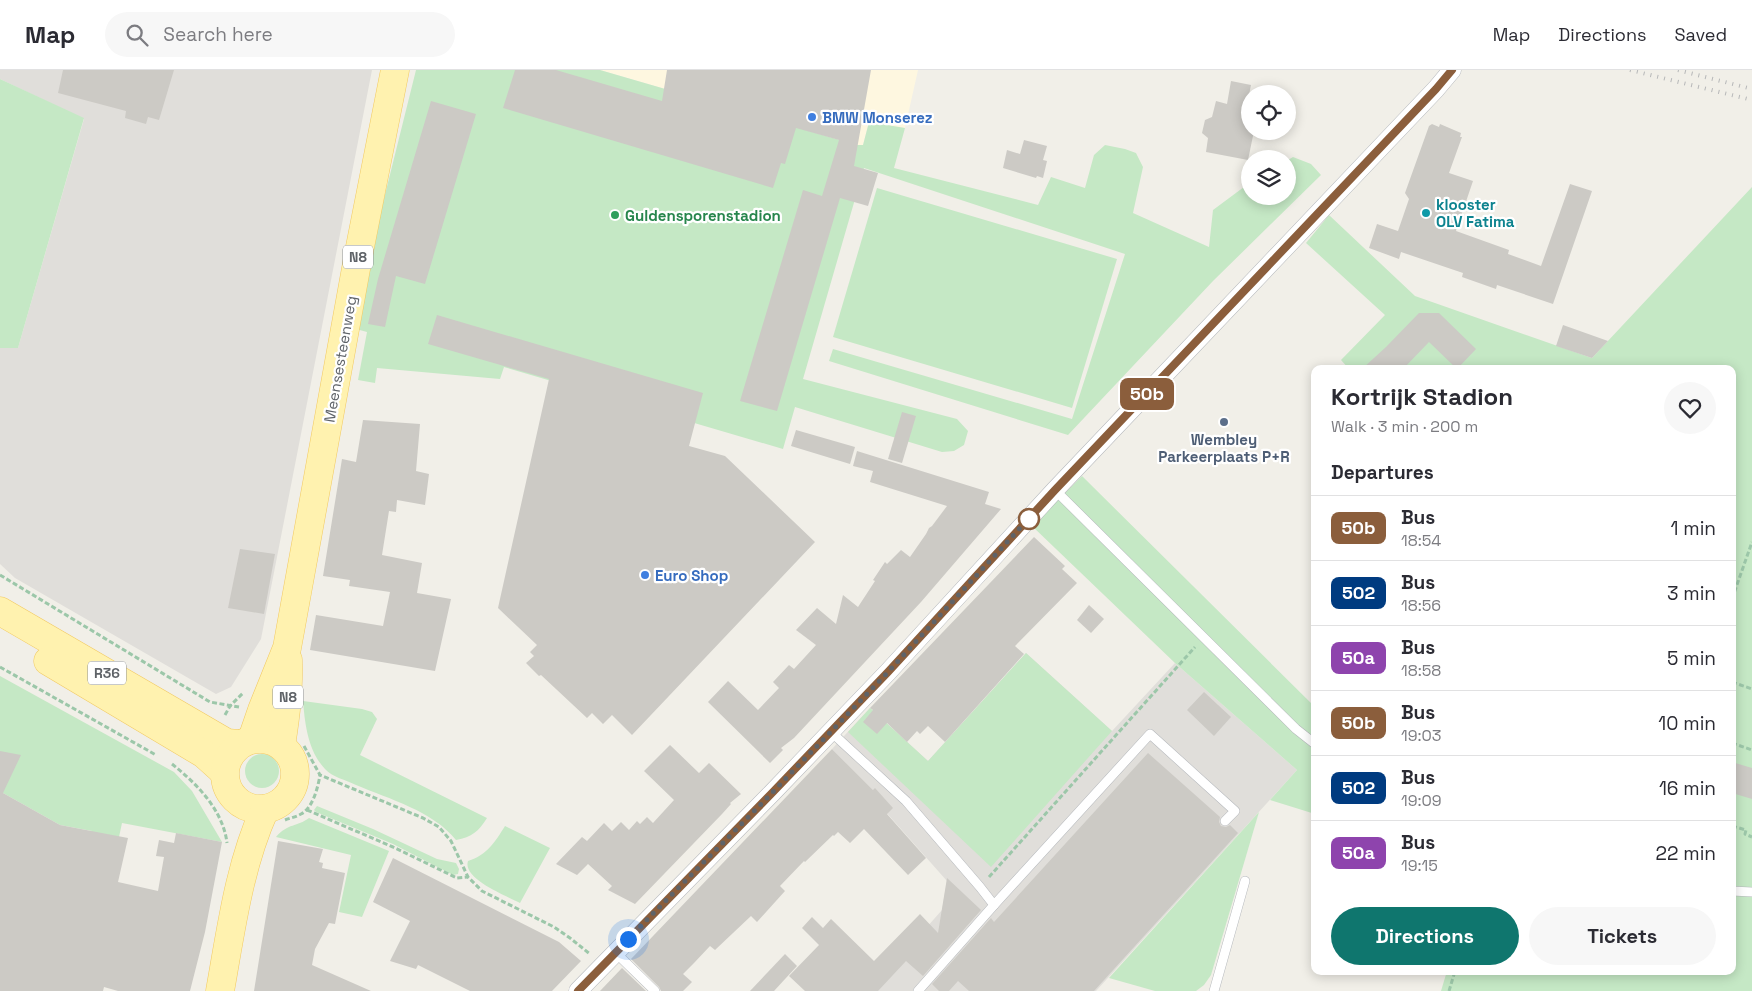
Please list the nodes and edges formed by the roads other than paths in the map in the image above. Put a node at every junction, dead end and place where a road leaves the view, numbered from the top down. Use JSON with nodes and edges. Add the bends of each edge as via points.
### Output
{"nodes":[{"id":1,"x":395,"y":70,"type":"edge"},
{"id":2,"x":1452,"y":70,"type":"edge"},
{"id":3,"x":1055,"y":490,"type":"junction"},
{"id":4,"x":0,"y":611,"type":"edge"},
{"id":5,"x":0,"y":631,"type":"edge"},
{"id":6,"x":287,"y":648,"type":"junction"},
{"id":7,"x":134,"y":712,"type":"junction"},
{"id":8,"x":831,"y":732,"type":"junction"},
{"id":9,"x":1311,"y":741,"type":"edge"},
{"id":10,"x":246,"y":742,"type":"junction"},
{"id":11,"x":281,"y":745,"type":"junction"},
{"id":12,"x":224,"y":772,"type":"junction"},
{"id":13,"x":234,"y":799,"type":"junction"},
{"id":14,"x":274,"y":815,"type":"junction"},
{"id":15,"x":1225,"y":821,"type":"dead end"},
{"id":16,"x":230,"y":827,"type":"junction"},
{"id":17,"x":1245,"y":881,"type":"dead end"},
{"id":18,"x":1736,"y":891,"type":"edge"},
{"id":19,"x":1752,"y":892,"type":"edge"},
{"id":20,"x":237,"y":896,"type":"junction"},
{"id":21,"x":994,"y":904,"type":"junction"},
{"id":22,"x":615,"y":952,"type":"junction"},
{"id":23,"x":220,"y":991,"type":"edge"},
{"id":24,"x":578,"y":991,"type":"edge"},
{"id":25,"x":655,"y":991,"type":"edge"},
{"id":26,"x":918,"y":991,"type":"edge"},
{"id":27,"x":1214,"y":991,"type":"edge"}],
"edges":[{"from":1,"to":6,"type":"main road","name":"Meensesteenweg","number":"N8","via":[[358,252]]},
{"from":2,"to":3,"type":"street"},
{"from":3,"to":8,"type":"street"},
{"from":3,"to":9,"type":"lane"},
{"from":4,"to":10,"type":"main road","number":"R36","via":[[227,742]]},
{"from":5,"to":7,"type":"main road","number":"R36"},
{"from":6,"to":10,"type":"main road","name":"Meensesteenweg","number":"N8"},
{"from":6,"to":11,"type":"main road","name":"Meensesteenweg","number":"N8","via":[[289,684]]},
{"from":7,"to":12,"type":"main road","number":"R36","via":[[204,754]]},
{"from":7,"to":16,"type":"main road","number":"R36","via":[[147,730],[197,768],[222,799]]},
{"from":8,"to":21,"type":"lane","via":[[906,801]]},
{"from":8,"to":22,"type":"street"},
{"from":10,"to":11,"type":"main road","number":"R36","via":[[271,740]]},
{"from":10,"to":12,"type":"main road","via":[[229,756]]},
{"from":11,"to":14,"type":"main road","via":[[290,755],[295,782]]},
{"from":12,"to":13,"type":"main road","number":"R36","via":[[226,785]]},
{"from":13,"to":14,"type":"main road","via":[[246,807]]},
{"from":13,"to":16,"type":"main road","number":"R36"},
{"from":14,"to":20,"type":"main road","number":"R36","via":[[255,830]]},
{"from":15,"to":21,"type":"lane","via":[[1235,811],[1150,734]]},
{"from":16,"to":20,"type":"main road","number":"R36"},
{"from":17,"to":27,"type":"lane"},
{"from":18,"to":19,"type":"lane"},
{"from":20,"to":23,"type":"main road","number":"R36"},
{"from":21,"to":26,"type":"lane"},
{"from":22,"to":24,"type":"street"},
{"from":22,"to":25,"type":"lane"}]}
